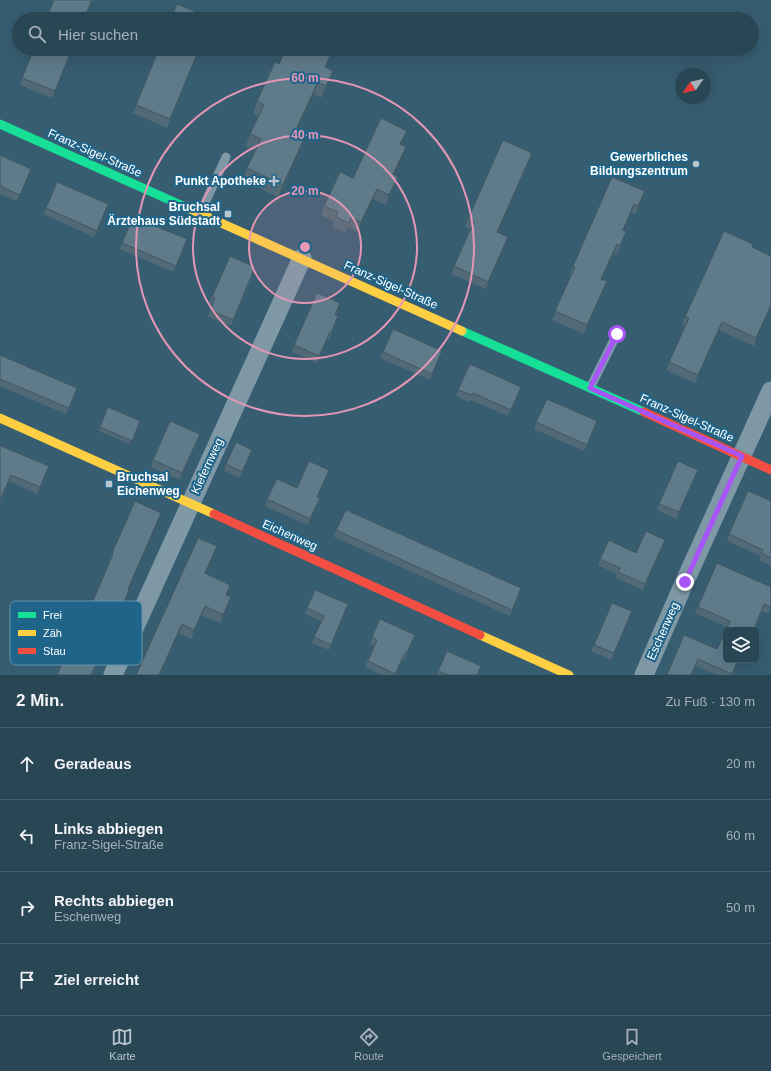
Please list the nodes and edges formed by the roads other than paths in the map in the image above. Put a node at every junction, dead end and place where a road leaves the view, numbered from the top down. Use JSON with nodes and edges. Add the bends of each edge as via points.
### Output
{"nodes":[{"id":1,"x":0,"y":124,"type":"edge"},
{"id":2,"x":226,"y":157,"type":"dead end"},
{"id":3,"x":200,"y":214,"type":"junction"},
{"id":4,"x":302,"y":258,"type":"junction"},
{"id":5,"x":617,"y":334,"type":"dead end"},
{"id":6,"x":590,"y":388,"type":"junction"},
{"id":7,"x":771,"y":391,"type":"edge"},
{"id":8,"x":0,"y":418,"type":"edge"},
{"id":9,"x":742,"y":456,"type":"junction"},
{"id":10,"x":771,"y":470,"type":"edge"},
{"id":11,"x":190,"y":503,"type":"junction"},
{"id":12,"x":142,"y":610,"type":"edge"},
{"id":13,"x":117,"y":665,"type":"edge"},
{"id":14,"x":113,"y":675,"type":"edge"},
{"id":15,"x":569,"y":675,"type":"edge"},
{"id":16,"x":644,"y":675,"type":"edge"}],
"edges":[{"from":1,"to":3,"type":"street","name":"Franz-Sigel-Straße"},
{"from":2,"to":3,"type":"lane"},
{"from":3,"to":4,"type":"street","name":"Franz-Sigel-Straße"},
{"from":4,"to":6,"type":"street","name":"Franz-Sigel-Straße"},
{"from":4,"to":11,"type":"street","name":"Kiefernweg"},
{"from":5,"to":6,"type":"lane"},
{"from":6,"to":9,"type":"street","name":"Franz-Sigel-Straße"},
{"from":7,"to":9,"type":"street","name":"Eschenweg"},
{"from":8,"to":11,"type":"street","name":"Eichenweg"},
{"from":9,"to":10,"type":"street","name":"Franz-Sigel-Straße"},
{"from":9,"to":16,"type":"street","name":"Eschenweg"},
{"from":11,"to":12,"type":"street","name":"Kiefernweg"},
{"from":11,"to":15,"type":"street","name":"Eichenweg"},
{"from":13,"to":14,"type":"street","name":"Kiefernweg"}]}
